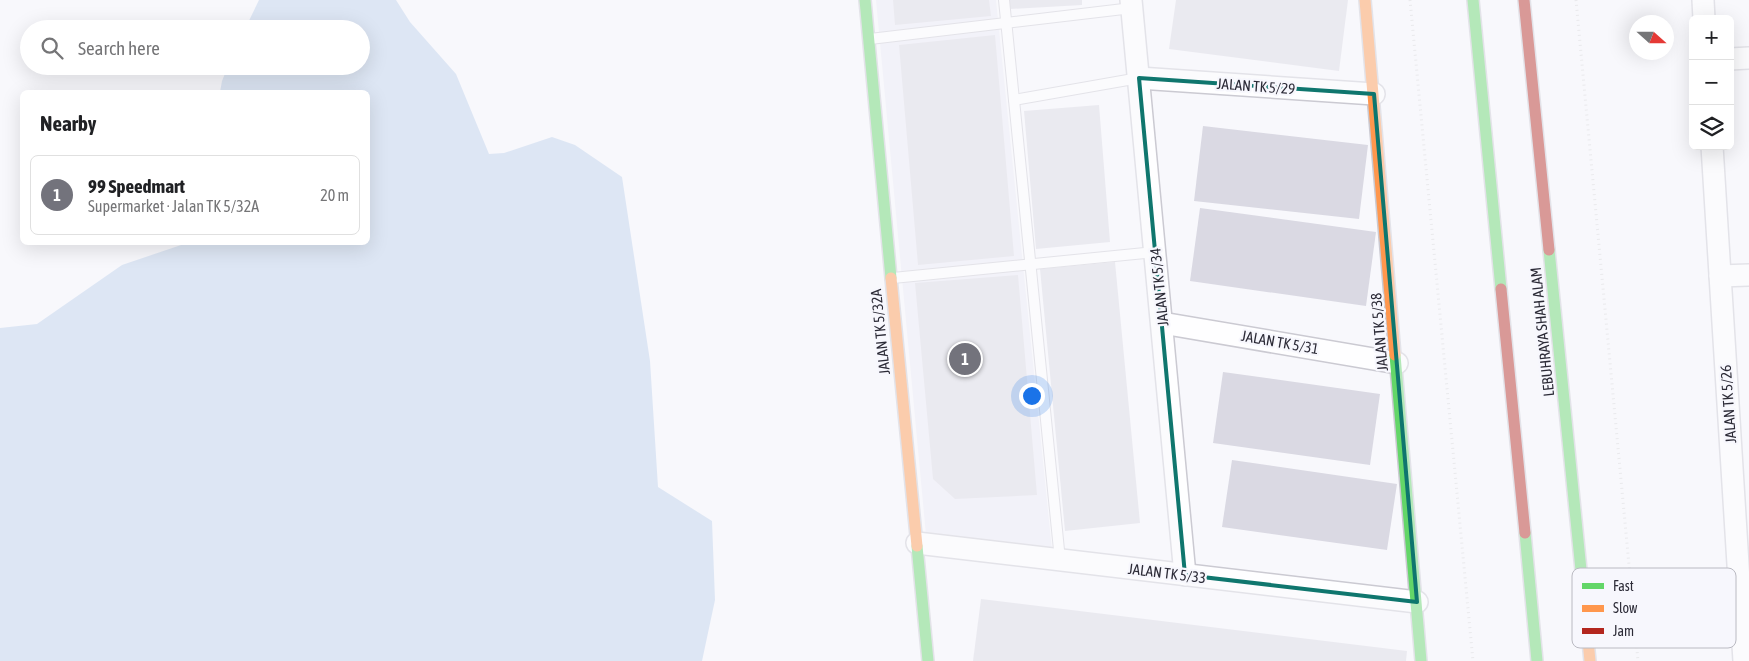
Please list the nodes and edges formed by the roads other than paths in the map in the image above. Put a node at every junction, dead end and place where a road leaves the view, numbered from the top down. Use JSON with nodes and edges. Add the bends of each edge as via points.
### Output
{"nodes":[{"id":1,"x":865,"y":0,"type":"edge"},
{"id":2,"x":1004,"y":0,"type":"edge"},
{"id":3,"x":1365,"y":0,"type":"edge"},
{"id":4,"x":1473,"y":0,"type":"edge"},
{"id":5,"x":1524,"y":0,"type":"edge"},
{"id":6,"x":1703,"y":0,"type":"edge"},
{"id":7,"x":1132,"y":4,"type":"edge"},
{"id":8,"x":1704,"y":15,"type":"edge"},
{"id":9,"x":1006,"y":23,"type":"junction"},
{"id":10,"x":869,"y":39,"type":"junction"},
{"id":11,"x":1749,"y":58,"type":"edge"},
{"id":12,"x":1734,"y":59,"type":"edge"},
{"id":13,"x":1138,"y":78,"type":"junction"},
{"id":14,"x":1374,"y":94,"type":"junction"},
{"id":15,"x":1014,"y":100,"type":"junction"},
{"id":16,"x":1712,"y":150,"type":"edge"},
{"id":17,"x":1155,"y":252,"type":"junction"},
{"id":18,"x":1030,"y":264,"type":"junction"},
{"id":19,"x":1749,"y":275,"type":"edge"},
{"id":20,"x":1720,"y":276,"type":"junction"},
{"id":21,"x":890,"y":278,"type":"junction"},
{"id":22,"x":1162,"y":323,"type":"junction"},
{"id":23,"x":1397,"y":362,"type":"junction"},
{"id":24,"x":917,"y":543,"type":"junction"},
{"id":25,"x":1060,"y":560,"type":"junction"},
{"id":26,"x":1581,"y":568,"type":"edge"},
{"id":27,"x":1186,"y":575,"type":"junction"},
{"id":28,"x":1417,"y":602,"type":"junction"},
{"id":29,"x":1746,"y":638,"type":"edge"},
{"id":30,"x":1589,"y":648,"type":"edge"},
{"id":31,"x":928,"y":661,"type":"edge"},
{"id":32,"x":1421,"y":661,"type":"edge"},
{"id":33,"x":1537,"y":661,"type":"edge"},
{"id":34,"x":1590,"y":661,"type":"edge"},
{"id":35,"x":1744,"y":661,"type":"edge"}],
"edges":[{"from":1,"to":10,"type":"main road","name":"JALAN TK 5/32A"},
{"from":2,"to":9,"type":"lane"},
{"from":3,"to":14,"type":"main road","name":"JALAN TK 5/38"},
{"from":4,"to":33,"type":"main road"},
{"from":5,"to":26,"type":"main road","name":"LEBUHRAYA SHAH ALAM"},
{"from":6,"to":8,"type":"street"},
{"from":7,"to":9,"type":"lane"},
{"from":7,"to":13,"type":"street","name":"JALAN TK 5/34"},
{"from":9,"to":10,"type":"lane"},
{"from":9,"to":15,"type":"lane"},
{"from":10,"to":21,"type":"main road","name":"JALAN TK 5/32A"},
{"from":11,"to":12,"type":"street"},
{"from":13,"to":14,"type":"street","name":"JALAN TK 5/29"},
{"from":13,"to":15,"type":"lane"},
{"from":13,"to":17,"type":"street","name":"JALAN TK 5/34"},
{"from":14,"to":23,"type":"main road","name":"JALAN TK 5/38"},
{"from":15,"to":18,"type":"lane"},
{"from":16,"to":20,"type":"street","name":"JALAN TK 5/26"},
{"from":17,"to":18,"type":"lane"},
{"from":17,"to":22,"type":"street","name":"JALAN TK 5/34"},
{"from":18,"to":21,"type":"lane"},
{"from":18,"to":25,"type":"lane"},
{"from":19,"to":20,"type":"street"},
{"from":20,"to":29,"type":"street","name":"JALAN TK 5/26"},
{"from":21,"to":24,"type":"main road","name":"JALAN TK 5/32A"},
{"from":22,"to":23,"type":"street","name":"JALAN TK 5/31"},
{"from":22,"to":27,"type":"street","name":"JALAN TK 5/34"},
{"from":23,"to":28,"type":"main road","name":"JALAN TK 5/38"},
{"from":24,"to":25,"type":"street","name":"JALAN TK 5/33"},
{"from":24,"to":31,"type":"main road","name":"JALAN TK 5/32A"},
{"from":25,"to":27,"type":"street","name":"JALAN TK 5/33"},
{"from":27,"to":28,"type":"street","name":"JALAN TK 5/33"},
{"from":28,"to":32,"type":"main road","name":"JALAN TK 5/38"},
{"from":29,"to":35,"type":"street","name":"JALAN TK 5/26"},
{"from":30,"to":34,"type":"main road","name":"LEBUHRAYA SHAH ALAM"}]}
